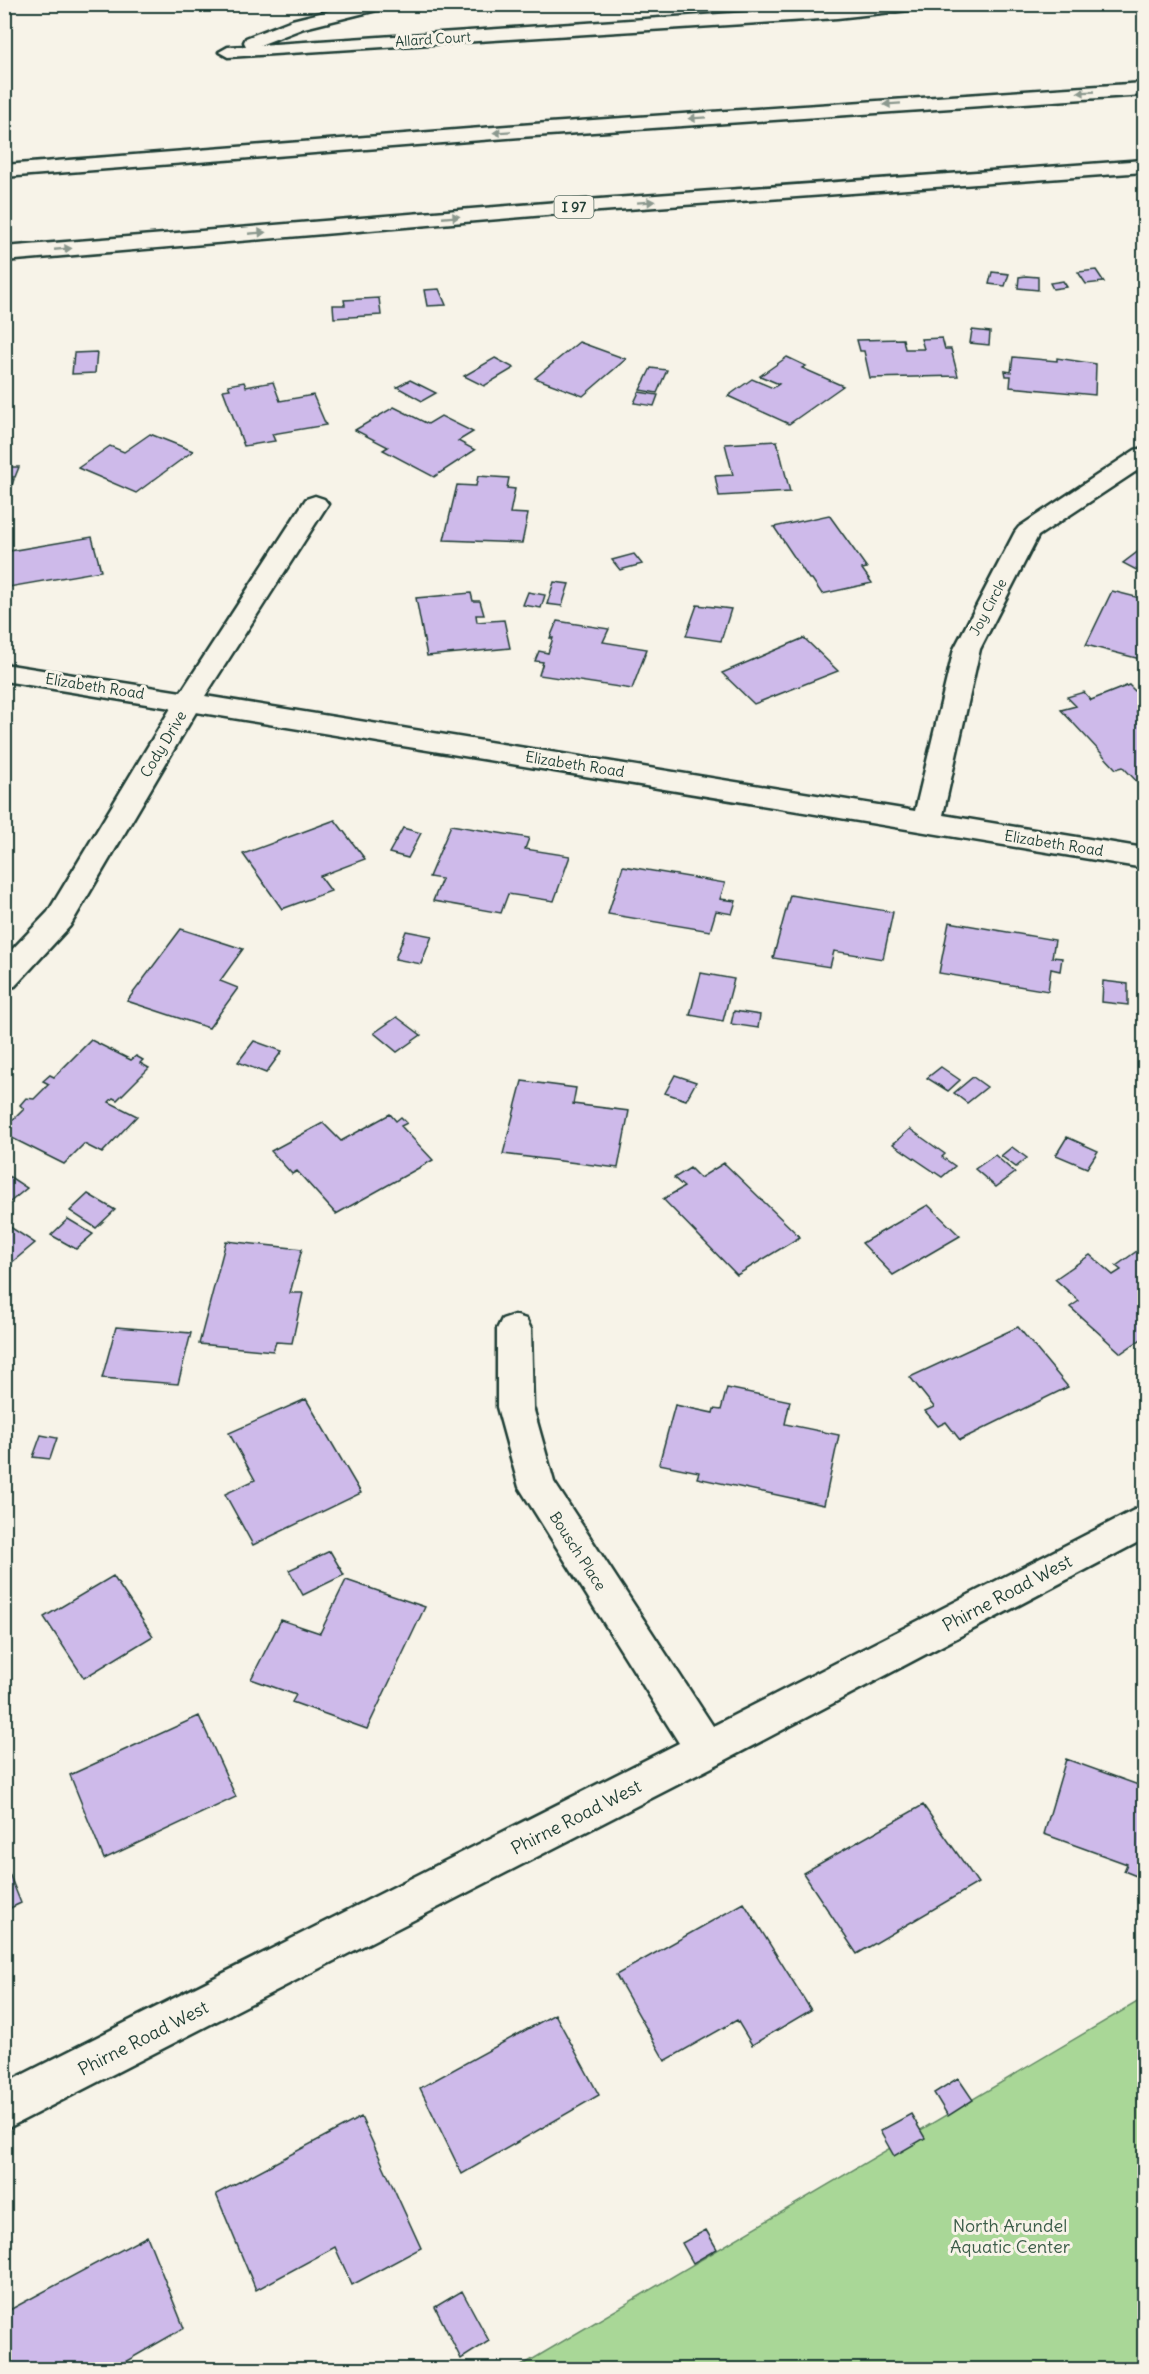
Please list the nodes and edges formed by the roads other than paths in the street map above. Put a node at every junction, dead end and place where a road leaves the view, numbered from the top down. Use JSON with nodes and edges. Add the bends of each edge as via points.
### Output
{"nodes":[{"id":1,"x":379,"y":4,"type":"edge"},
{"id":2,"x":761,"y":4,"type":"edge"},
{"id":3,"x":919,"y":4,"type":"edge"},
{"id":4,"x":796,"y":16,"type":"junction"},
{"id":5,"x":1144,"y":89,"type":"edge"},
{"id":6,"x":1144,"y":166,"type":"edge"},
{"id":7,"x":4,"y":171,"type":"edge"},
{"id":8,"x":4,"y":254,"type":"edge"},
{"id":9,"x":1144,"y":455,"type":"edge"},
{"id":10,"x":315,"y":504,"type":"dead end"},
{"id":11,"x":4,"y":672,"type":"edge"},
{"id":12,"x":189,"y":700,"type":"junction"},
{"id":13,"x":927,"y":823,"type":"junction"},
{"id":14,"x":1144,"y":858,"type":"edge"},
{"id":15,"x":4,"y":978,"type":"edge"},
{"id":16,"x":514,"y":1329,"type":"dead end"},
{"id":17,"x":1144,"y":1521,"type":"edge"},
{"id":18,"x":706,"y":1750,"type":"junction"},
{"id":19,"x":4,"y":2108,"type":"edge"}],
"edges":[{"from":1,"to":4,"type":"lane","name":"Allard Court","via":[[298,24],[228,52]]},
{"from":2,"to":4,"type":"lane","name":"Allard Court"},
{"from":3,"to":4,"type":"lane","name":"Allard Court"},
{"from":5,"to":7,"type":"main road","one_way":true},
{"from":8,"to":6,"type":"main road","number":"I 97","one_way":true,"via":[[546,209]]},
{"from":9,"to":13,"type":"main road","name":"Joy Circle","via":[[1028,532],[967,649]]},
{"from":10,"to":12,"type":"main road","name":"Cody Drive"},
{"from":11,"to":12,"type":"main road","name":"Elizabeth Road"},
{"from":12,"to":13,"type":"main road","name":"Elizabeth Road"},
{"from":12,"to":15,"type":"main road","name":"Cody Drive","via":[[59,919]]},
{"from":13,"to":14,"type":"main road","name":"Elizabeth Road"},
{"from":16,"to":18,"type":"main road","name":"Bousch Place","via":[[515,1407],[537,1487]]},
{"from":17,"to":18,"type":"main road","name":"Phirne Road West"},
{"from":18,"to":19,"type":"main road","name":"Phirne Road West"}]}
